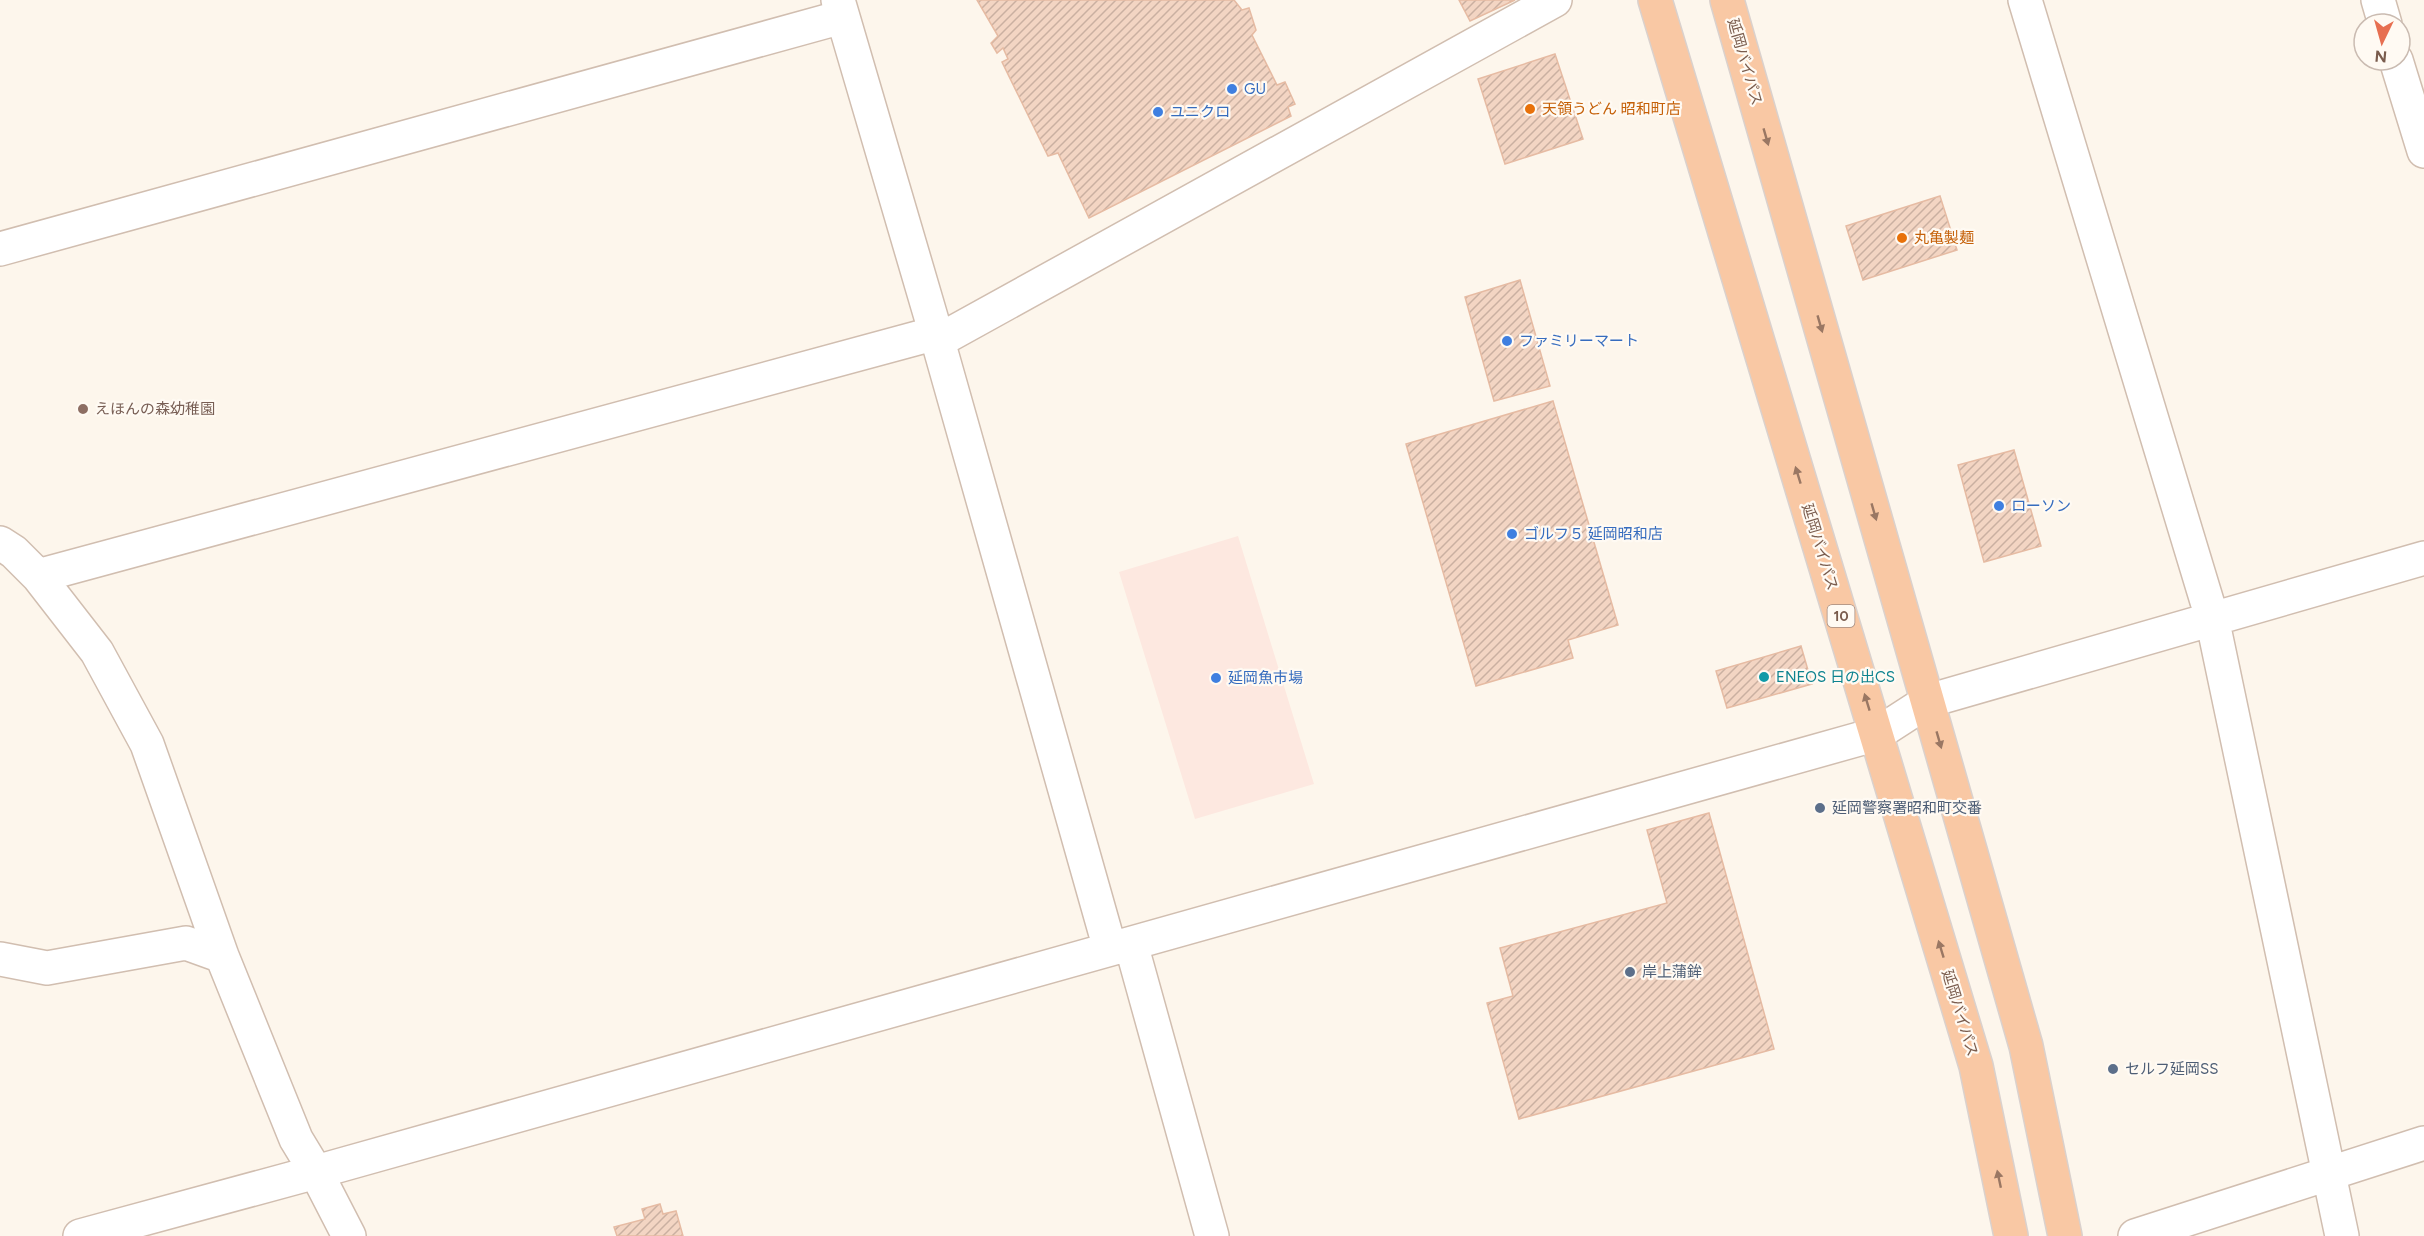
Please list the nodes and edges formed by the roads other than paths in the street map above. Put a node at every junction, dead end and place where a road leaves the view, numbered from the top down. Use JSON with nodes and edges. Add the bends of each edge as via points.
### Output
{"nodes":[{"id":1,"x":1555,"y":0,"type":"edge"},
{"id":2,"x":1655,"y":0,"type":"edge"},
{"id":3,"x":1727,"y":0,"type":"edge"},
{"id":4,"x":2025,"y":0,"type":"edge"},
{"id":5,"x":840,"y":9,"type":"edge"},
{"id":6,"x":2400,"y":72,"type":"edge"},
{"id":7,"x":2424,"y":151,"type":"edge"},
{"id":8,"x":0,"y":249,"type":"edge"},
{"id":9,"x":937,"y":337,"type":"junction"},
{"id":10,"x":0,"y":543,"type":"edge"},
{"id":11,"x":2424,"y":558,"type":"edge"},
{"id":12,"x":38,"y":576,"type":"junction"},
{"id":13,"x":2212,"y":618,"type":"junction"},
{"id":14,"x":1928,"y":701,"type":"junction"},
{"id":15,"x":1877,"y":734,"type":"junction"},
{"id":16,"x":1121,"y":947,"type":"junction"},
{"id":17,"x":222,"y":956,"type":"junction"},
{"id":18,"x":0,"y":959,"type":"edge"},
{"id":19,"x":2424,"y":1143,"type":"edge"},
{"id":20,"x":316,"y":1172,"type":"junction"},
{"id":21,"x":2327,"y":1173,"type":"junction"},
{"id":22,"x":141,"y":1228,"type":"edge"},
{"id":23,"x":80,"y":1236,"type":"edge"},
{"id":24,"x":349,"y":1236,"type":"edge"},
{"id":25,"x":1212,"y":1236,"type":"edge"},
{"id":26,"x":2011,"y":1236,"type":"edge"},
{"id":27,"x":2065,"y":1236,"type":"edge"},
{"id":28,"x":2135,"y":1236,"type":"edge"},
{"id":29,"x":2342,"y":1236,"type":"edge"}],
"edges":[{"from":1,"to":9,"type":"street"},
{"from":15,"to":2,"type":"highway","name":"延岡バイパス","number":"10","one_way":true},
{"from":3,"to":14,"type":"highway","name":"延岡バイパス","one_way":true},
{"from":4,"to":13,"type":"street"},
{"from":5,"to":8,"type":"street"},
{"from":5,"to":9,"type":"street"},
{"from":6,"to":7,"type":"street"},
{"from":9,"to":12,"type":"street"},
{"from":9,"to":16,"type":"street"},
{"from":10,"to":12,"type":"street"},
{"from":11,"to":13,"type":"street"},
{"from":12,"to":17,"type":"street","via":[[97,652],[147,744]]},
{"from":13,"to":14,"type":"street"},
{"from":13,"to":21,"type":"street"},
{"from":14,"to":15,"type":"street"},
{"from":14,"to":27,"type":"highway","name":"延岡バイパス","one_way":true,"via":[[2026,1046]]},
{"from":15,"to":16,"type":"street"},
{"from":26,"to":15,"type":"highway","name":"延岡バイパス","number":"10","one_way":true,"via":[[1976,1066]]},
{"from":16,"to":20,"type":"street"},
{"from":16,"to":25,"type":"street"},
{"from":17,"to":18,"type":"street","via":[[186,943],[47,968]]},
{"from":17,"to":20,"type":"street","via":[[296,1139]]},
{"from":19,"to":21,"type":"street"},
{"from":20,"to":22,"type":"street"},
{"from":20,"to":24,"type":"street"},
{"from":21,"to":28,"type":"street"},
{"from":21,"to":29,"type":"street"},
{"from":22,"to":23,"type":"street"}]}
